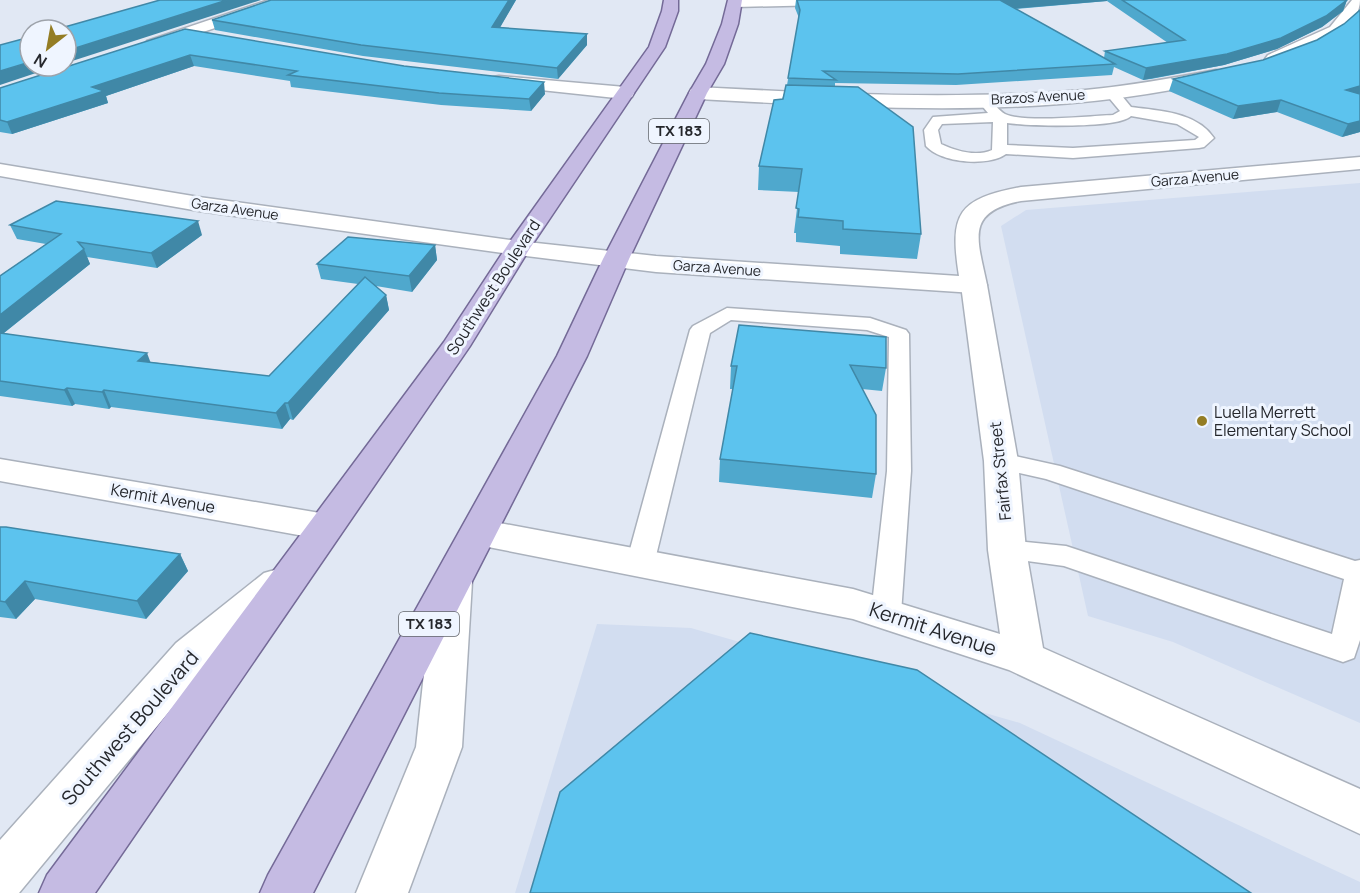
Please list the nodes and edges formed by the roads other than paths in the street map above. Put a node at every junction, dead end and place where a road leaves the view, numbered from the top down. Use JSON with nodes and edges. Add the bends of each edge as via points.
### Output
{"nodes":[{"id":1,"x":284,"y":0,"type":"edge"},
{"id":2,"x":671,"y":0,"type":"edge"},
{"id":3,"x":869,"y":0,"type":"edge"},
{"id":4,"x":736,"y":1,"type":"edge"},
{"id":5,"x":1338,"y":3,"type":"edge"},
{"id":6,"x":1359,"y":4,"type":"edge"},
{"id":7,"x":189,"y":32,"type":"junction"},
{"id":8,"x":222,"y":39,"type":"edge"},
{"id":9,"x":134,"y":50,"type":"edge"},
{"id":10,"x":1256,"y":66,"type":"edge"},
{"id":11,"x":1233,"y":71,"type":"edge"},
{"id":12,"x":483,"y":79,"type":"edge"},
{"id":13,"x":1112,"y":92,"type":"junction"},
{"id":14,"x":625,"y":93,"type":"junction"},
{"id":15,"x":698,"y":93,"type":"junction"},
{"id":16,"x":984,"y":100,"type":"junction"},
{"id":17,"x":1127,"y":111,"type":"junction"},
{"id":18,"x":1000,"y":117,"type":"junction"},
{"id":19,"x":1000,"y":149,"type":"junction"},
{"id":20,"x":1360,"y":163,"type":"edge"},
{"id":21,"x":0,"y":170,"type":"edge"},
{"id":22,"x":518,"y":248,"type":"junction"},
{"id":23,"x":616,"y":259,"type":"junction"},
{"id":24,"x":974,"y":285,"type":"junction"},
{"id":25,"x":1001,"y":461,"type":"junction"},
{"id":26,"x":0,"y":470,"type":"edge"},
{"id":27,"x":326,"y":527,"type":"junction"},
{"id":28,"x":478,"y":532,"type":"junction"},
{"id":29,"x":1007,"y":550,"type":"junction"},
{"id":30,"x":640,"y":564,"type":"junction"},
{"id":31,"x":298,"y":566,"type":"junction"},
{"id":32,"x":1360,"y":572,"type":"edge"},
{"id":33,"x":453,"y":578,"type":"junction"},
{"id":34,"x":886,"y":614,"type":"junction"},
{"id":35,"x":1024,"y":658,"type":"junction"},
{"id":36,"x":1360,"y":812,"type":"edge"},
{"id":37,"x":0,"y":877,"type":"edge"},
{"id":38,"x":65,"y":893,"type":"edge"},
{"id":39,"x":286,"y":893,"type":"edge"},
{"id":40,"x":382,"y":893,"type":"edge"}],
"edges":[{"from":1,"to":7,"type":"street"},
{"from":2,"to":14,"type":"main road","name":"Southwest Boulevard","via":[[657,47]]},
{"from":3,"to":4,"type":"street"},
{"from":4,"to":15,"type":"main road","number":"TX 183","via":[[715,64]]},
{"from":5,"to":6,"type":"street"},
{"from":6,"to":10,"type":"street","via":[[1336,30]]},
{"from":7,"to":8,"type":"street"},
{"from":7,"to":9,"type":"street"},
{"from":11,"to":13,"type":"street","name":"Brazos Avenue"},
{"from":12,"to":14,"type":"street"},
{"from":13,"to":16,"type":"street","name":"Brazos Avenue"},
{"from":13,"to":17,"type":"lane"},
{"from":14,"to":22,"type":"main road","name":"Southwest Boulevard"},
{"from":15,"to":16,"type":"street","name":"Brazos Avenue","via":[[891,102]]},
{"from":15,"to":23,"type":"main road","number":"TX 183"},
{"from":16,"to":18,"type":"lane"},
{"from":17,"to":18,"type":"lane","via":[[1113,119],[1027,122]]},
{"from":17,"to":19,"type":"lane","via":[[1180,119],[1204,131],[1207,138],[1199,144],[1073,153]]},
{"from":18,"to":19,"type":"lane"},
{"from":18,"to":19,"type":"lane","via":[[938,120],[931,130],[934,146],[952,153],[984,157],[995,155]]},
{"from":20,"to":24,"type":"street","name":"Garza Avenue","via":[[1021,194],[988,202],[972,213],[966,229]]},
{"from":21,"to":22,"type":"street","name":"Garza Avenue","via":[[199,204]]},
{"from":22,"to":23,"type":"street","name":"Garza Avenue"},
{"from":22,"to":27,"type":"main road","name":"Southwest Boulevard","via":[[456,346]]},
{"from":23,"to":24,"type":"street","name":"Garza Avenue"},
{"from":23,"to":28,"type":"main road","number":"TX 183","via":[[572,356]]},
{"from":24,"to":25,"type":"street","name":"Fairfax Street"},
{"from":25,"to":29,"type":"street","name":"Fairfax Street"},
{"from":25,"to":32,"type":"lane","via":[[1051,472]]},
{"from":26,"to":27,"type":"street","name":"Kermit Avenue"},
{"from":27,"to":31,"type":"main road","name":"Southwest Boulevard"},
{"from":28,"to":30,"type":"street","name":"Kermit Avenue"},
{"from":28,"to":33,"type":"main road","number":"TX 183"},
{"from":29,"to":32,"type":"lane","via":[[1065,556],[1343,650]]},
{"from":29,"to":35,"type":"street","name":"Fairfax Street"},
{"from":30,"to":34,"type":"street","name":"Kermit Avenue","via":[[854,603]]},
{"from":30,"to":34,"type":"lane","via":[[700,330],[727,314],[870,324],[899,334],[899,471]]},
{"from":31,"to":37,"type":"street","name":"Southwest Boulevard","via":[[191,655]]},
{"from":31,"to":38,"type":"main road","name":"Southwest Boulevard"},
{"from":33,"to":39,"type":"main road","number":"TX 183"},
{"from":33,"to":40,"type":"street","via":[[439,747]]},
{"from":34,"to":35,"type":"street","name":"Kermit Avenue"},
{"from":35,"to":36,"type":"street","name":"Kermit Avenue"}]}
